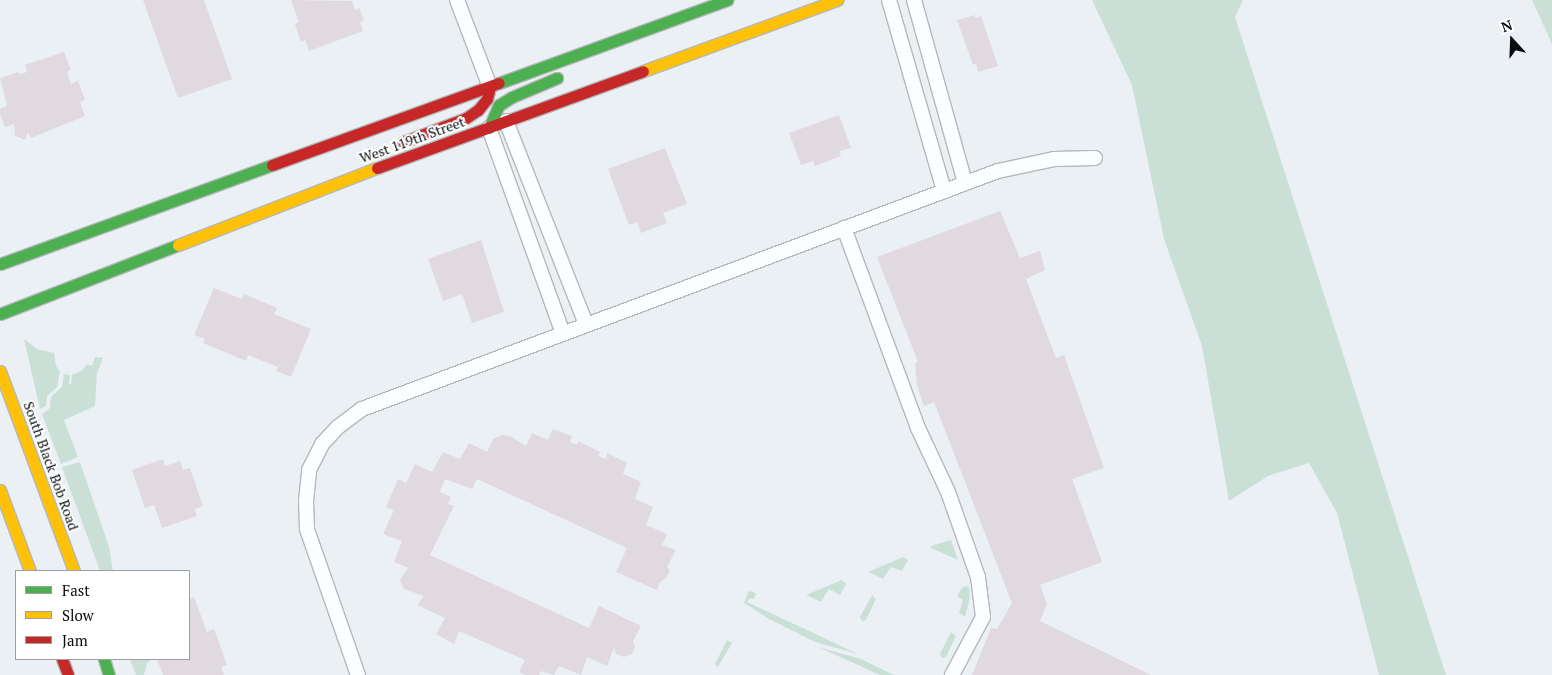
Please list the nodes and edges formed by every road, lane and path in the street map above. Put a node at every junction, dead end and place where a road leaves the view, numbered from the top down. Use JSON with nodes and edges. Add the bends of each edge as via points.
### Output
{"nodes":[{"id":1,"x":457,"y":0,"type":"edge"},
{"id":2,"x":727,"y":0,"type":"edge"},
{"id":3,"x":837,"y":0,"type":"edge"},
{"id":4,"x":889,"y":0,"type":"edge"},
{"id":5,"x":914,"y":0,"type":"edge"},
{"id":6,"x":705,"y":8,"type":"junction"},
{"id":7,"x":619,"y":52,"type":"dead end"},
{"id":8,"x":568,"y":73,"type":"dead end"},
{"id":9,"x":490,"y":87,"type":"junction"},
{"id":10,"x":506,"y":122,"type":"junction"},
{"id":11,"x":489,"y":128,"type":"junction"},
{"id":12,"x":394,"y":146,"type":"dead end"},
{"id":13,"x":369,"y":158,"type":"dead end"},
{"id":14,"x":1095,"y":158,"type":"dead end"},
{"id":15,"x":965,"y":183,"type":"junction"},
{"id":16,"x":322,"y":188,"type":"junction"},
{"id":17,"x":944,"y":190,"type":"junction"},
{"id":18,"x":844,"y":228,"type":"junction"},
{"id":19,"x":0,"y":264,"type":"edge"},
{"id":20,"x":0,"y":314,"type":"edge"},
{"id":21,"x":586,"y":324,"type":"junction"},
{"id":22,"x":563,"y":333,"type":"junction"},
{"id":23,"x":0,"y":371,"type":"edge"},
{"id":24,"x":0,"y":490,"type":"edge"},
{"id":25,"x":30,"y":570,"type":"edge"},
{"id":26,"x":74,"y":570,"type":"edge"},
{"id":27,"x":62,"y":660,"type":"edge"},
{"id":28,"x":104,"y":660,"type":"edge"},
{"id":29,"x":68,"y":675,"type":"edge"},
{"id":30,"x":109,"y":675,"type":"edge"},
{"id":31,"x":358,"y":675,"type":"edge"},
{"id":32,"x":952,"y":675,"type":"edge"}],
"edges":[{"from":1,"to":9,"type":"street"},
{"from":2,"to":6,"type":"main road","name":"West 119th Street"},
{"from":3,"to":10,"type":"main road","name":"West 119th Street"},
{"from":4,"to":17,"type":"street"},
{"from":5,"to":15,"type":"street"},
{"from":6,"to":7,"type":"main road"},
{"from":6,"to":9,"type":"main road","name":"West 119th Street"},
{"from":8,"to":11,"type":"main road","via":[[499,105]]},
{"from":9,"to":12,"type":"main road","via":[[487,99],[466,118]]},
{"from":9,"to":19,"type":"main road","name":"West 119th Street"},
{"from":10,"to":11,"type":"main road","name":"West 119th Street"},
{"from":10,"to":21,"type":"street"},
{"from":11,"to":16,"type":"main road","name":"West 119th Street"},
{"from":11,"to":22,"type":"street"},
{"from":13,"to":16,"type":"main road"},
{"from":14,"to":15,"type":"street","via":[[1054,159],[998,171]]},
{"from":15,"to":17,"type":"street"},
{"from":16,"to":20,"type":"main road","name":"West 119th Street"},
{"from":17,"to":18,"type":"street"},
{"from":18,"to":21,"type":"street"},
{"from":18,"to":32,"type":"street","via":[[918,428],[948,492],[978,577],[983,617]]},
{"from":21,"to":22,"type":"street"},
{"from":22,"to":31,"type":"street","via":[[362,409],[322,444],[309,470],[307,529]]},
{"from":23,"to":26,"type":"main road","name":"South Black Bob Road"},
{"from":24,"to":25,"type":"main road"},
{"from":27,"to":29,"type":"main road"},
{"from":28,"to":30,"type":"main road"}]}
